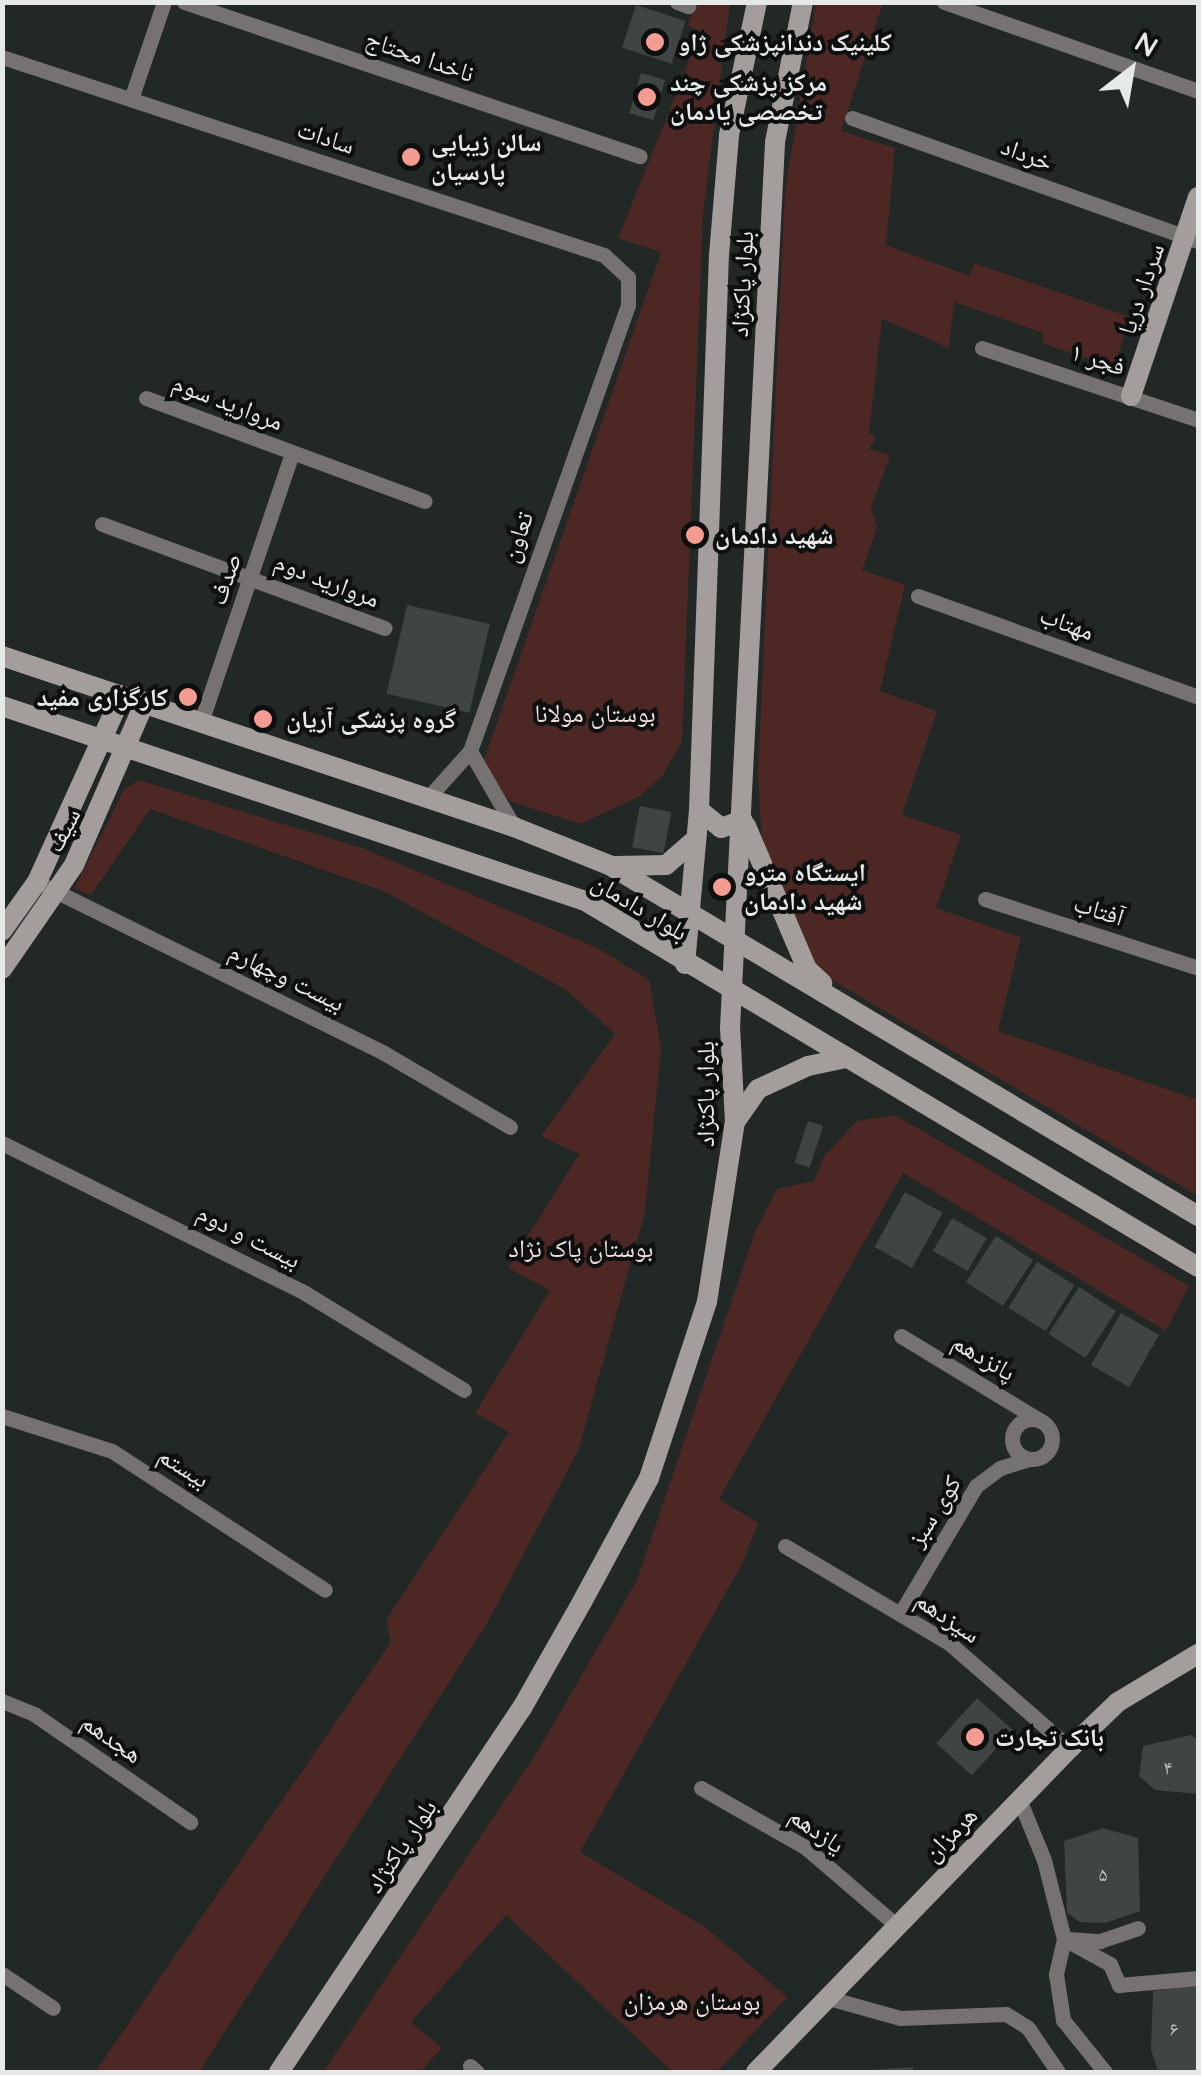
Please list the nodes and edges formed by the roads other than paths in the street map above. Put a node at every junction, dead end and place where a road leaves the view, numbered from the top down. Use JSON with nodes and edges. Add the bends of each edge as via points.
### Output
{"nodes":[{"id":1,"x":164,"y":2,"type":"edge"},
{"id":2,"x":184,"y":2,"type":"edge"},
{"id":3,"x":757,"y":2,"type":"edge"},
{"id":4,"x":803,"y":2,"type":"edge"},
{"id":5,"x":944,"y":2,"type":"edge"},
{"id":6,"x":2,"y":58,"type":"edge"},
{"id":7,"x":1198,"y":91,"type":"edge"},
{"id":8,"x":131,"y":99,"type":"junction"},
{"id":9,"x":852,"y":118,"type":"dead end"},
{"id":10,"x":640,"y":156,"type":"dead end"},
{"id":11,"x":1198,"y":197,"type":"edge"},
{"id":12,"x":1192,"y":239,"type":"edge"},
{"id":13,"x":628,"y":277,"type":"joint"},
{"id":14,"x":982,"y":348,"type":"dead end"},
{"id":15,"x":1130,"y":396,"type":"junction"},
{"id":16,"x":146,"y":398,"type":"dead end"},
{"id":17,"x":1198,"y":420,"type":"edge"},
{"id":18,"x":292,"y":453,"type":"junction"},
{"id":19,"x":425,"y":501,"type":"dead end"},
{"id":20,"x":102,"y":524,"type":"dead end"},
{"id":21,"x":252,"y":578,"type":"junction"},
{"id":22,"x":918,"y":596,"type":"dead end"},
{"id":23,"x":384,"y":628,"type":"dead end"},
{"id":24,"x":2,"y":656,"type":"edge"},
{"id":25,"x":122,"y":694,"type":"junction"},
{"id":26,"x":1198,"y":696,"type":"edge"},
{"id":27,"x":146,"y":702,"type":"junction"},
{"id":28,"x":2,"y":706,"type":"edge"},
{"id":29,"x":202,"y":719,"type":"junction"},
{"id":30,"x":102,"y":741,"type":"junction"},
{"id":31,"x":128,"y":749,"type":"junction"},
{"id":32,"x":470,"y":751,"type":"junction"},
{"id":33,"x":427,"y":800,"type":"junction"},
{"id":34,"x":699,"y":810,"type":"junction"},
{"id":35,"x":744,"y":820,"type":"junction"},
{"id":36,"x":514,"y":826,"type":"junction"},
{"id":37,"x":697,"y":838,"type":"junction"},
{"id":38,"x":609,"y":865,"type":"junction"},
{"id":39,"x":37,"y":882,"type":"junction"},
{"id":40,"x":59,"y":892,"type":"junction"},
{"id":41,"x":985,"y":899,"type":"dead end"},
{"id":42,"x":692,"y":914,"type":"junction"},
{"id":43,"x":2,"y":931,"type":"edge"},
{"id":44,"x":738,"y":941,"type":"junction"},
{"id":45,"x":685,"y":964,"type":"junction"},
{"id":46,"x":1198,"y":968,"type":"edge"},
{"id":47,"x":2,"y":969,"type":"edge"},
{"id":48,"x":733,"y":991,"type":"junction"},
{"id":49,"x":858,"y":1013,"type":"junction"},
{"id":50,"x":846,"y":1058,"type":"junction"},
{"id":51,"x":735,"y":1122,"type":"junction"},
{"id":52,"x":510,"y":1126,"type":"dead end"},
{"id":53,"x":2,"y":1143,"type":"edge"},
{"id":54,"x":1198,"y":1216,"type":"edge"},
{"id":55,"x":1198,"y":1267,"type":"edge"},
{"id":56,"x":901,"y":1336,"type":"dead end"},
{"id":57,"x":464,"y":1390,"type":"dead end"},
{"id":58,"x":2,"y":1416,"type":"edge"},
{"id":59,"x":1041,"y":1420,"type":"junction"},
{"id":60,"x":1030,"y":1459,"type":"junction"},
{"id":61,"x":785,"y":1546,"type":"dead end"},
{"id":62,"x":325,"y":1590,"type":"dead end"},
{"id":63,"x":900,"y":1614,"type":"junction"},
{"id":64,"x":1198,"y":1654,"type":"edge"},
{"id":65,"x":2,"y":1701,"type":"edge"},
{"id":66,"x":1070,"y":1748,"type":"junction"},
{"id":67,"x":701,"y":1788,"type":"dead end"},
{"id":68,"x":1019,"y":1799,"type":"junction"},
{"id":69,"x":190,"y":1822,"type":"dead end"},
{"id":70,"x":896,"y":1925,"type":"junction"},
{"id":71,"x":1138,"y":1928,"type":"dead end"},
{"id":72,"x":1064,"y":1939,"type":"junction"},
{"id":73,"x":2,"y":1974,"type":"edge"},
{"id":74,"x":1198,"y":1978,"type":"edge"},
{"id":75,"x":824,"y":1997,"type":"junction"},
{"id":76,"x":53,"y":2008,"type":"dead end"},
{"id":77,"x":280,"y":2072,"type":"edge"},
{"id":78,"x":756,"y":2072,"type":"edge"},
{"id":79,"x":1058,"y":2072,"type":"edge"},
{"id":80,"x":1105,"y":2072,"type":"edge"}],
"edges":[{"from":1,"to":8,"type":"street"},
{"from":2,"to":10,"type":"street","name":"ناخدا محتاج"},
{"from":3,"to":34,"type":"main road","name":"بلوار پاکنژاد","via":[[729,135],[718,255]]},
{"from":4,"to":35,"type":"main road","name":"بلوار پاکنژاد","via":[[775,142]]},
{"from":5,"to":7,"type":"street"},
{"from":6,"to":8,"type":"street","name":"سادات"},
{"from":8,"to":13,"type":"street","name":"سادات","via":[[604,256]]},
{"from":9,"to":12,"type":"street","name":"خرداد"},
{"from":11,"to":12,"type":"main road","name":"سردار دریا"},
{"from":12,"to":15,"type":"main road","name":"سردار دریا"},
{"from":13,"to":32,"type":"street","name":"تعاون","via":[[628,305]]},
{"from":14,"to":15,"type":"street","name":"فجر ۱"},
{"from":15,"to":17,"type":"street","name":"فجر ۱"},
{"from":16,"to":18,"type":"street","name":"مروارید سوم"},
{"from":18,"to":19,"type":"street","name":"مروارید سوم"},
{"from":18,"to":21,"type":"street","name":"صدف"},
{"from":20,"to":21,"type":"street","name":"مروارید دوم"},
{"from":21,"to":23,"type":"street","name":"مروارید دوم"},
{"from":21,"to":29,"type":"street","name":"صدف"},
{"from":22,"to":26,"type":"street","name":"مهتاب"},
{"from":24,"to":25,"type":"main road","name":"بلوار دادمان"},
{"from":25,"to":27,"type":"main road","name":"بلوار دادمان"},
{"from":25,"to":30,"type":"main road","name":"سیف"},
{"from":27,"to":29,"type":"main road","name":"بلوار دادمان"},
{"from":27,"to":31,"type":"main road","name":"سیف"},
{"from":28,"to":30,"type":"main road","name":"بلوار دادمان"},
{"from":29,"to":33,"type":"main road","name":"بلوار دادمان"},
{"from":30,"to":31,"type":"main road","name":"بلوار دادمان"},
{"from":30,"to":39,"type":"main road","name":"سیف"},
{"from":31,"to":40,"type":"main road","name":"سیف"},
{"from":31,"to":45,"type":"main road","name":"بلوار دادمان","via":[[513,872],[585,901]]},
{"from":32,"to":33,"type":"street","name":"تعاون"},
{"from":32,"to":36,"type":"street"},
{"from":33,"to":36,"type":"main road","name":"بلوار دادمان"},
{"from":34,"to":35,"type":"main road","via":[[721,828]]},
{"from":34,"to":37,"type":"main road","name":"بلوار پاکنژاد"},
{"from":35,"to":44,"type":"main road","name":"بلوار پاکنژاد"},
{"from":35,"to":49,"type":"main road","via":[[807,969]]},
{"from":36,"to":38,"type":"main road","name":"بلوار دادمان"},
{"from":37,"to":38,"type":"main road","via":[[681,859],[666,865]]},
{"from":37,"to":42,"type":"main road","name":"بلوار پاکنژاد"},
{"from":38,"to":42,"type":"main road","name":"بلوار دادمان"},
{"from":39,"to":40,"type":"street","name":"بیست وچهارم"},
{"from":39,"to":43,"type":"main road","name":"سیف"},
{"from":40,"to":47,"type":"main road","name":"سیف"},
{"from":40,"to":52,"type":"street","name":"بیست وچهارم","via":[[384,1054]]},
{"from":41,"to":46,"type":"street","name":"آفتاب"},
{"from":42,"to":44,"type":"main road","name":"بلوار دادمان"},
{"from":42,"to":45,"type":"main road","name":"بلوار پاکنژاد"},
{"from":44,"to":48,"type":"main road","name":"بلوار پاکنژاد"},
{"from":44,"to":49,"type":"main road","name":"بلوار دادمان"},
{"from":45,"to":48,"type":"main road","name":"بلوار دادمان"},
{"from":48,"to":50,"type":"main road","name":"بلوار دادمان"},
{"from":48,"to":51,"type":"main road","name":"بلوار پاکنژاد"},
{"from":49,"to":54,"type":"main road","name":"بلوار دادمان"},
{"from":50,"to":51,"type":"main road","via":[[808,1066],[758,1089]]},
{"from":50,"to":55,"type":"main road","name":"بلوار دادمان"},
{"from":51,"to":77,"type":"main road","name":"بلوار پاکنژاد","via":[[707,1302],[649,1478],[522,1708]]},
{"from":53,"to":57,"type":"street","name":"بیست و دوم","via":[[306,1293]]},
{"from":56,"to":59,"type":"street","name":"پانزدهم"},
{"from":58,"to":62,"type":"street","name":"بیستم","via":[[112,1451]]},
{"from":59,"to":60,"type":"street","via":[[1052,1444]]},
{"from":59,"to":60,"type":"street","via":[[1027,1419],[1012,1440]]},
{"from":60,"to":63,"type":"street","name":"کوی سبز","via":[[1000,1468],[976,1486]]},
{"from":61,"to":63,"type":"street","name":"سیزدهم"},
{"from":63,"to":66,"type":"street","name":"سیزدهم","via":[[949,1643]]},
{"from":64,"to":66,"type":"main road","name":"هرمزان","via":[[1118,1702]]},
{"from":65,"to":69,"type":"street","name":"هجدهم","via":[[34,1714]]},
{"from":66,"to":68,"type":"main road","name":"هرمزان"},
{"from":67,"to":70,"type":"street","name":"یازدهم","via":[[805,1847]]},
{"from":68,"to":70,"type":"main road","name":"هرمزان"},
{"from":68,"to":72,"type":"street","via":[[1044,1860]]},
{"from":70,"to":75,"type":"main road","name":"هرمزان"},
{"from":71,"to":72,"type":"street","via":[[1100,1941]]},
{"from":72,"to":74,"type":"street","via":[[1110,1964],[1119,1985]]},
{"from":72,"to":80,"type":"street","via":[[1056,1974],[1063,2020]]},
{"from":73,"to":76,"type":"street"},
{"from":75,"to":78,"type":"main road","name":"هرمزان"},
{"from":75,"to":79,"type":"street","via":[[900,2018],[1006,2014],[1028,2028]]}]}
